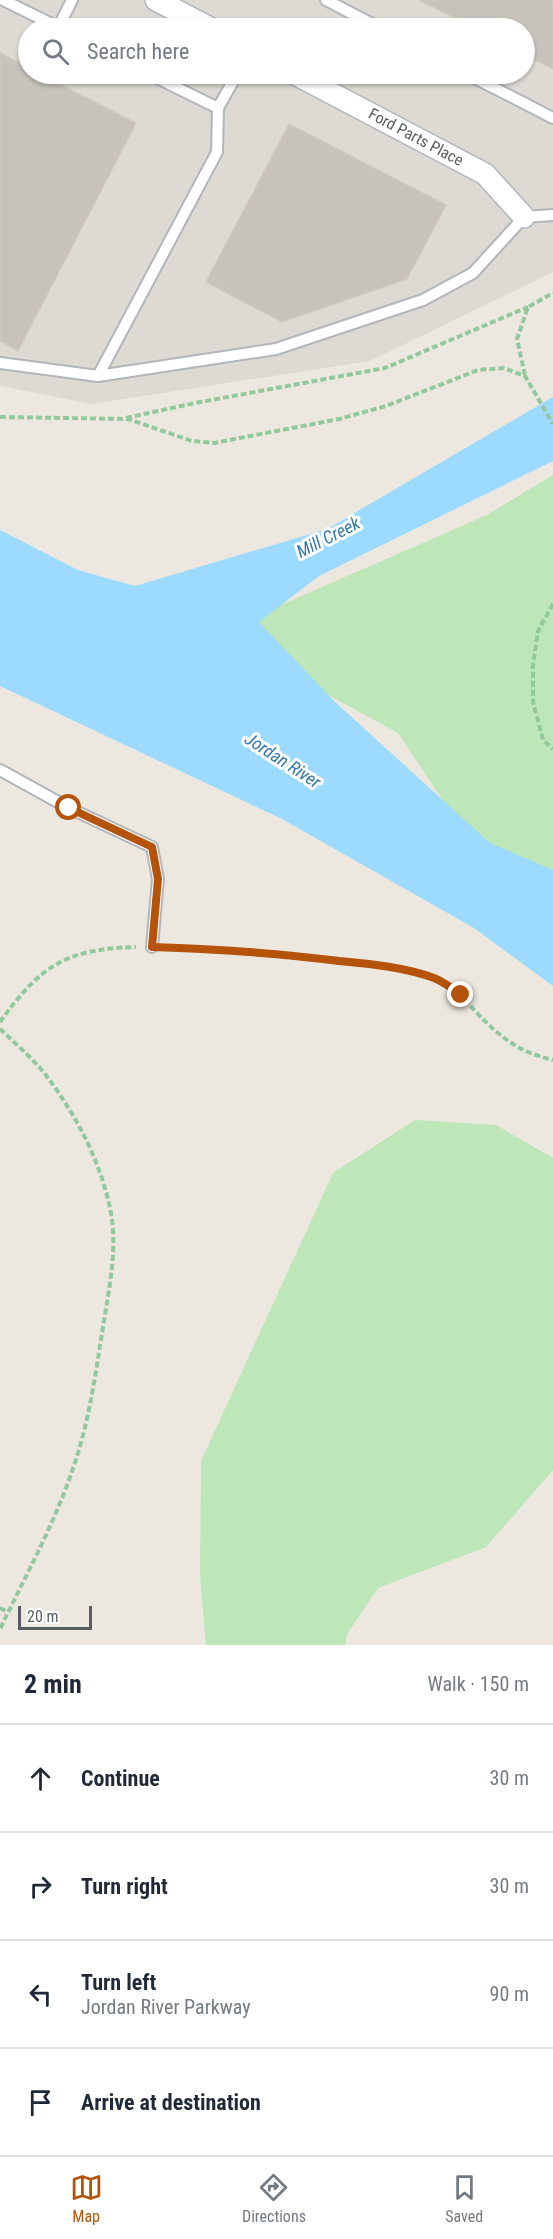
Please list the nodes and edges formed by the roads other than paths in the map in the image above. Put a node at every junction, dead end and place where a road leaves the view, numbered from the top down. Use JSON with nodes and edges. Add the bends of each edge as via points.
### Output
{"nodes":[{"id":1,"x":3,"y":0,"type":"edge"},
{"id":2,"x":72,"y":0,"type":"edge"},
{"id":3,"x":156,"y":0,"type":"edge"},
{"id":4,"x":326,"y":0,"type":"edge"},
{"id":5,"x":39,"y":18,"type":"edge"},
{"id":6,"x":64,"y":18,"type":"edge"},
{"id":7,"x":191,"y":18,"type":"edge"},
{"id":8,"x":361,"y":18,"type":"edge"},
{"id":9,"x":169,"y":84,"type":"edge"},
{"id":10,"x":231,"y":84,"type":"edge"},
{"id":11,"x":314,"y":84,"type":"edge"},
{"id":12,"x":487,"y":84,"type":"edge"},
{"id":13,"x":218,"y":108,"type":"junction"},
{"id":14,"x":553,"y":118,"type":"edge"},
{"id":15,"x":553,"y":215,"type":"edge"},
{"id":16,"x":524,"y":217,"type":"junction"},
{"id":17,"x":0,"y":363,"type":"edge"},
{"id":18,"x":98,"y":376,"type":"junction"},
{"id":19,"x":0,"y":770,"type":"edge"},
{"id":20,"x":152,"y":947,"type":"road end"}],
"edges":[{"from":1,"to":5,"type":"lane"},
{"from":2,"to":6,"type":"lane"},
{"from":3,"to":7,"type":"street"},
{"from":4,"to":8,"type":"lane"},
{"from":9,"to":13,"type":"lane"},
{"from":10,"to":13,"type":"lane"},
{"from":11,"to":16,"type":"street","name":"Ford Parts Place","via":[[485,174]]},
{"from":12,"to":14,"type":"lane"},
{"from":13,"to":18,"type":"lane","via":[[217,152]]},
{"from":15,"to":16,"type":"lane"},
{"from":16,"to":18,"type":"lane","via":[[473,273],[423,300],[276,348]]},
{"from":17,"to":18,"type":"lane"},
{"from":19,"to":20,"type":"lane","via":[[152,847],[158,879]]}]}
